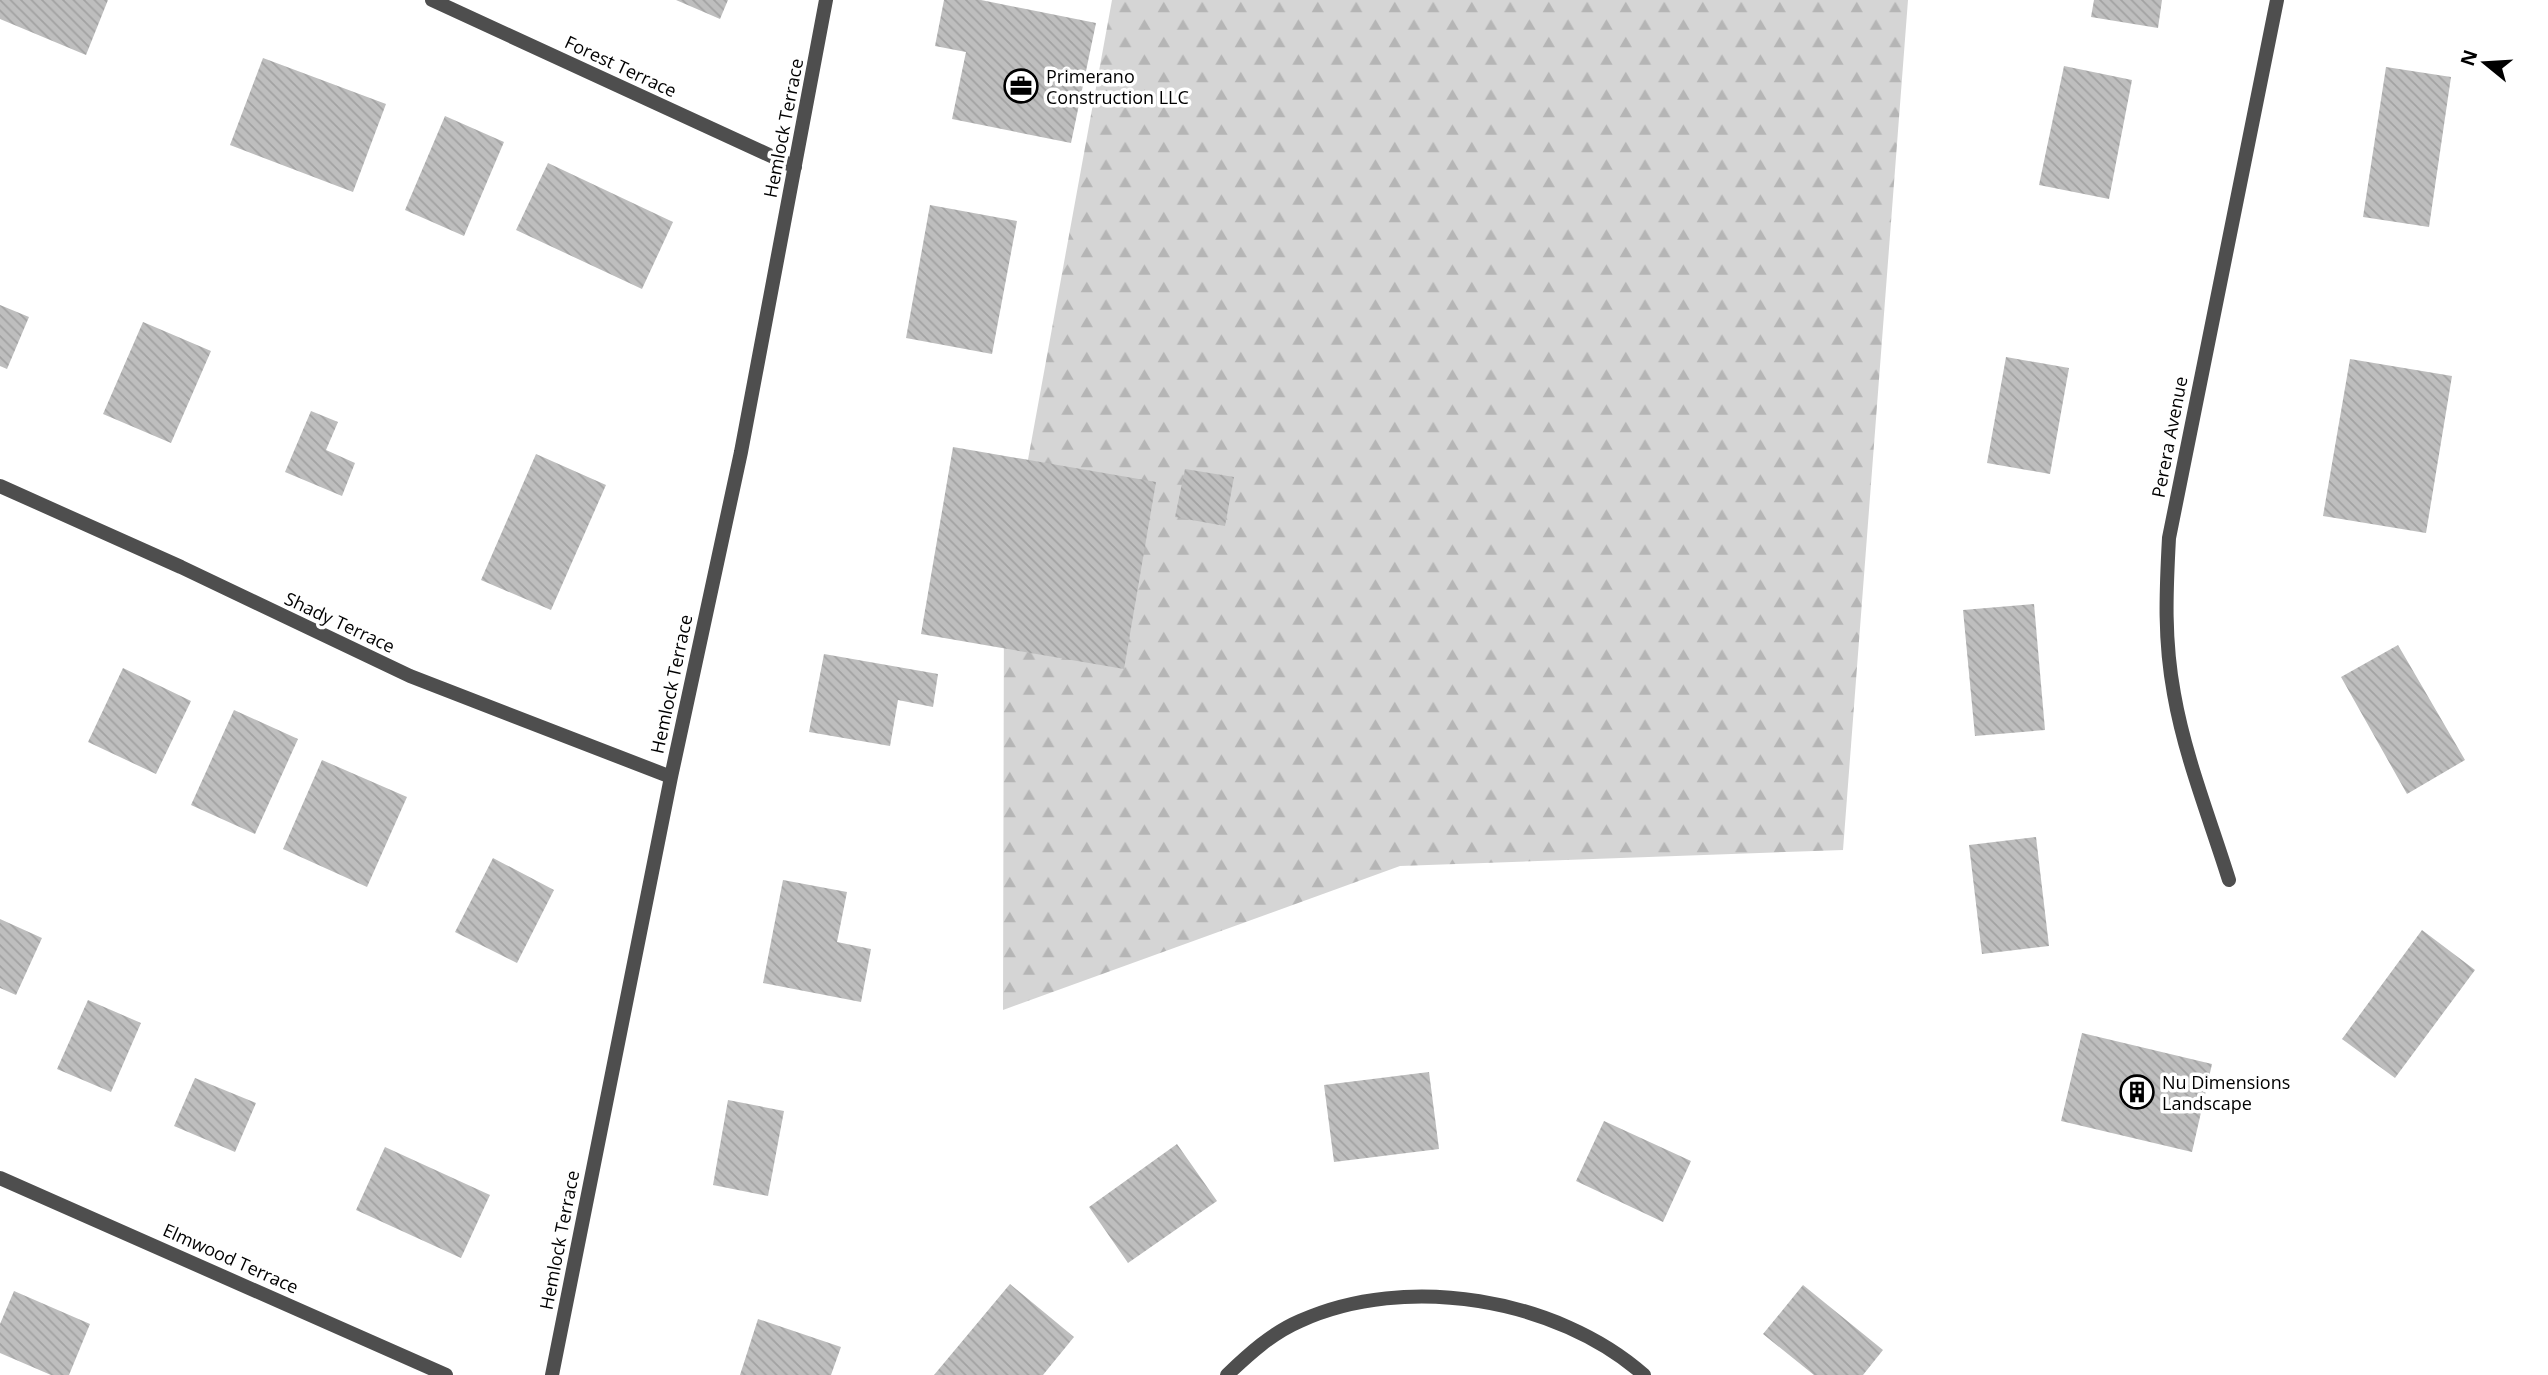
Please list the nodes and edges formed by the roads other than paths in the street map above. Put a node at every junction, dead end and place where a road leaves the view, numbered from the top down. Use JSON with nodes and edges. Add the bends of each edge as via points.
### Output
{"nodes":[{"id":1,"x":432,"y":0,"type":"edge"},
{"id":2,"x":826,"y":0,"type":"edge"},
{"id":3,"x":2277,"y":0,"type":"edge"},
{"id":4,"x":795,"y":167,"type":"junction"},
{"id":5,"x":0,"y":486,"type":"edge"},
{"id":6,"x":671,"y":777,"type":"junction"},
{"id":7,"x":2229,"y":880,"type":"dead end"},
{"id":8,"x":0,"y":1178,"type":"edge"},
{"id":9,"x":446,"y":1375,"type":"edge"},
{"id":10,"x":552,"y":1375,"type":"edge"},
{"id":11,"x":1227,"y":1375,"type":"edge"},
{"id":12,"x":1643,"y":1375,"type":"edge"}],
"edges":[{"from":1,"to":4,"type":"street","name":"Forest Terrace"},
{"from":2,"to":4,"type":"street","name":"Hemlock Terrace"},
{"from":3,"to":7,"type":"street","name":"Perera Avenue","via":[[2168,538],[2165,616],[2174,695]]},
{"from":4,"to":6,"type":"street","name":"Hemlock Terrace","via":[[741,452]]},
{"from":5,"to":6,"type":"street","name":"Shady Terrace","via":[[410,676]]},
{"from":6,"to":10,"type":"street","name":"Hemlock Terrace"},
{"from":8,"to":9,"type":"street","name":"Elmwood Terrace"},
{"from":11,"to":12,"type":"street","via":[[1257,1347],[1299,1321],[1350,1304],[1406,1296],[1465,1298],[1523,1311],[1580,1333]]}]}
